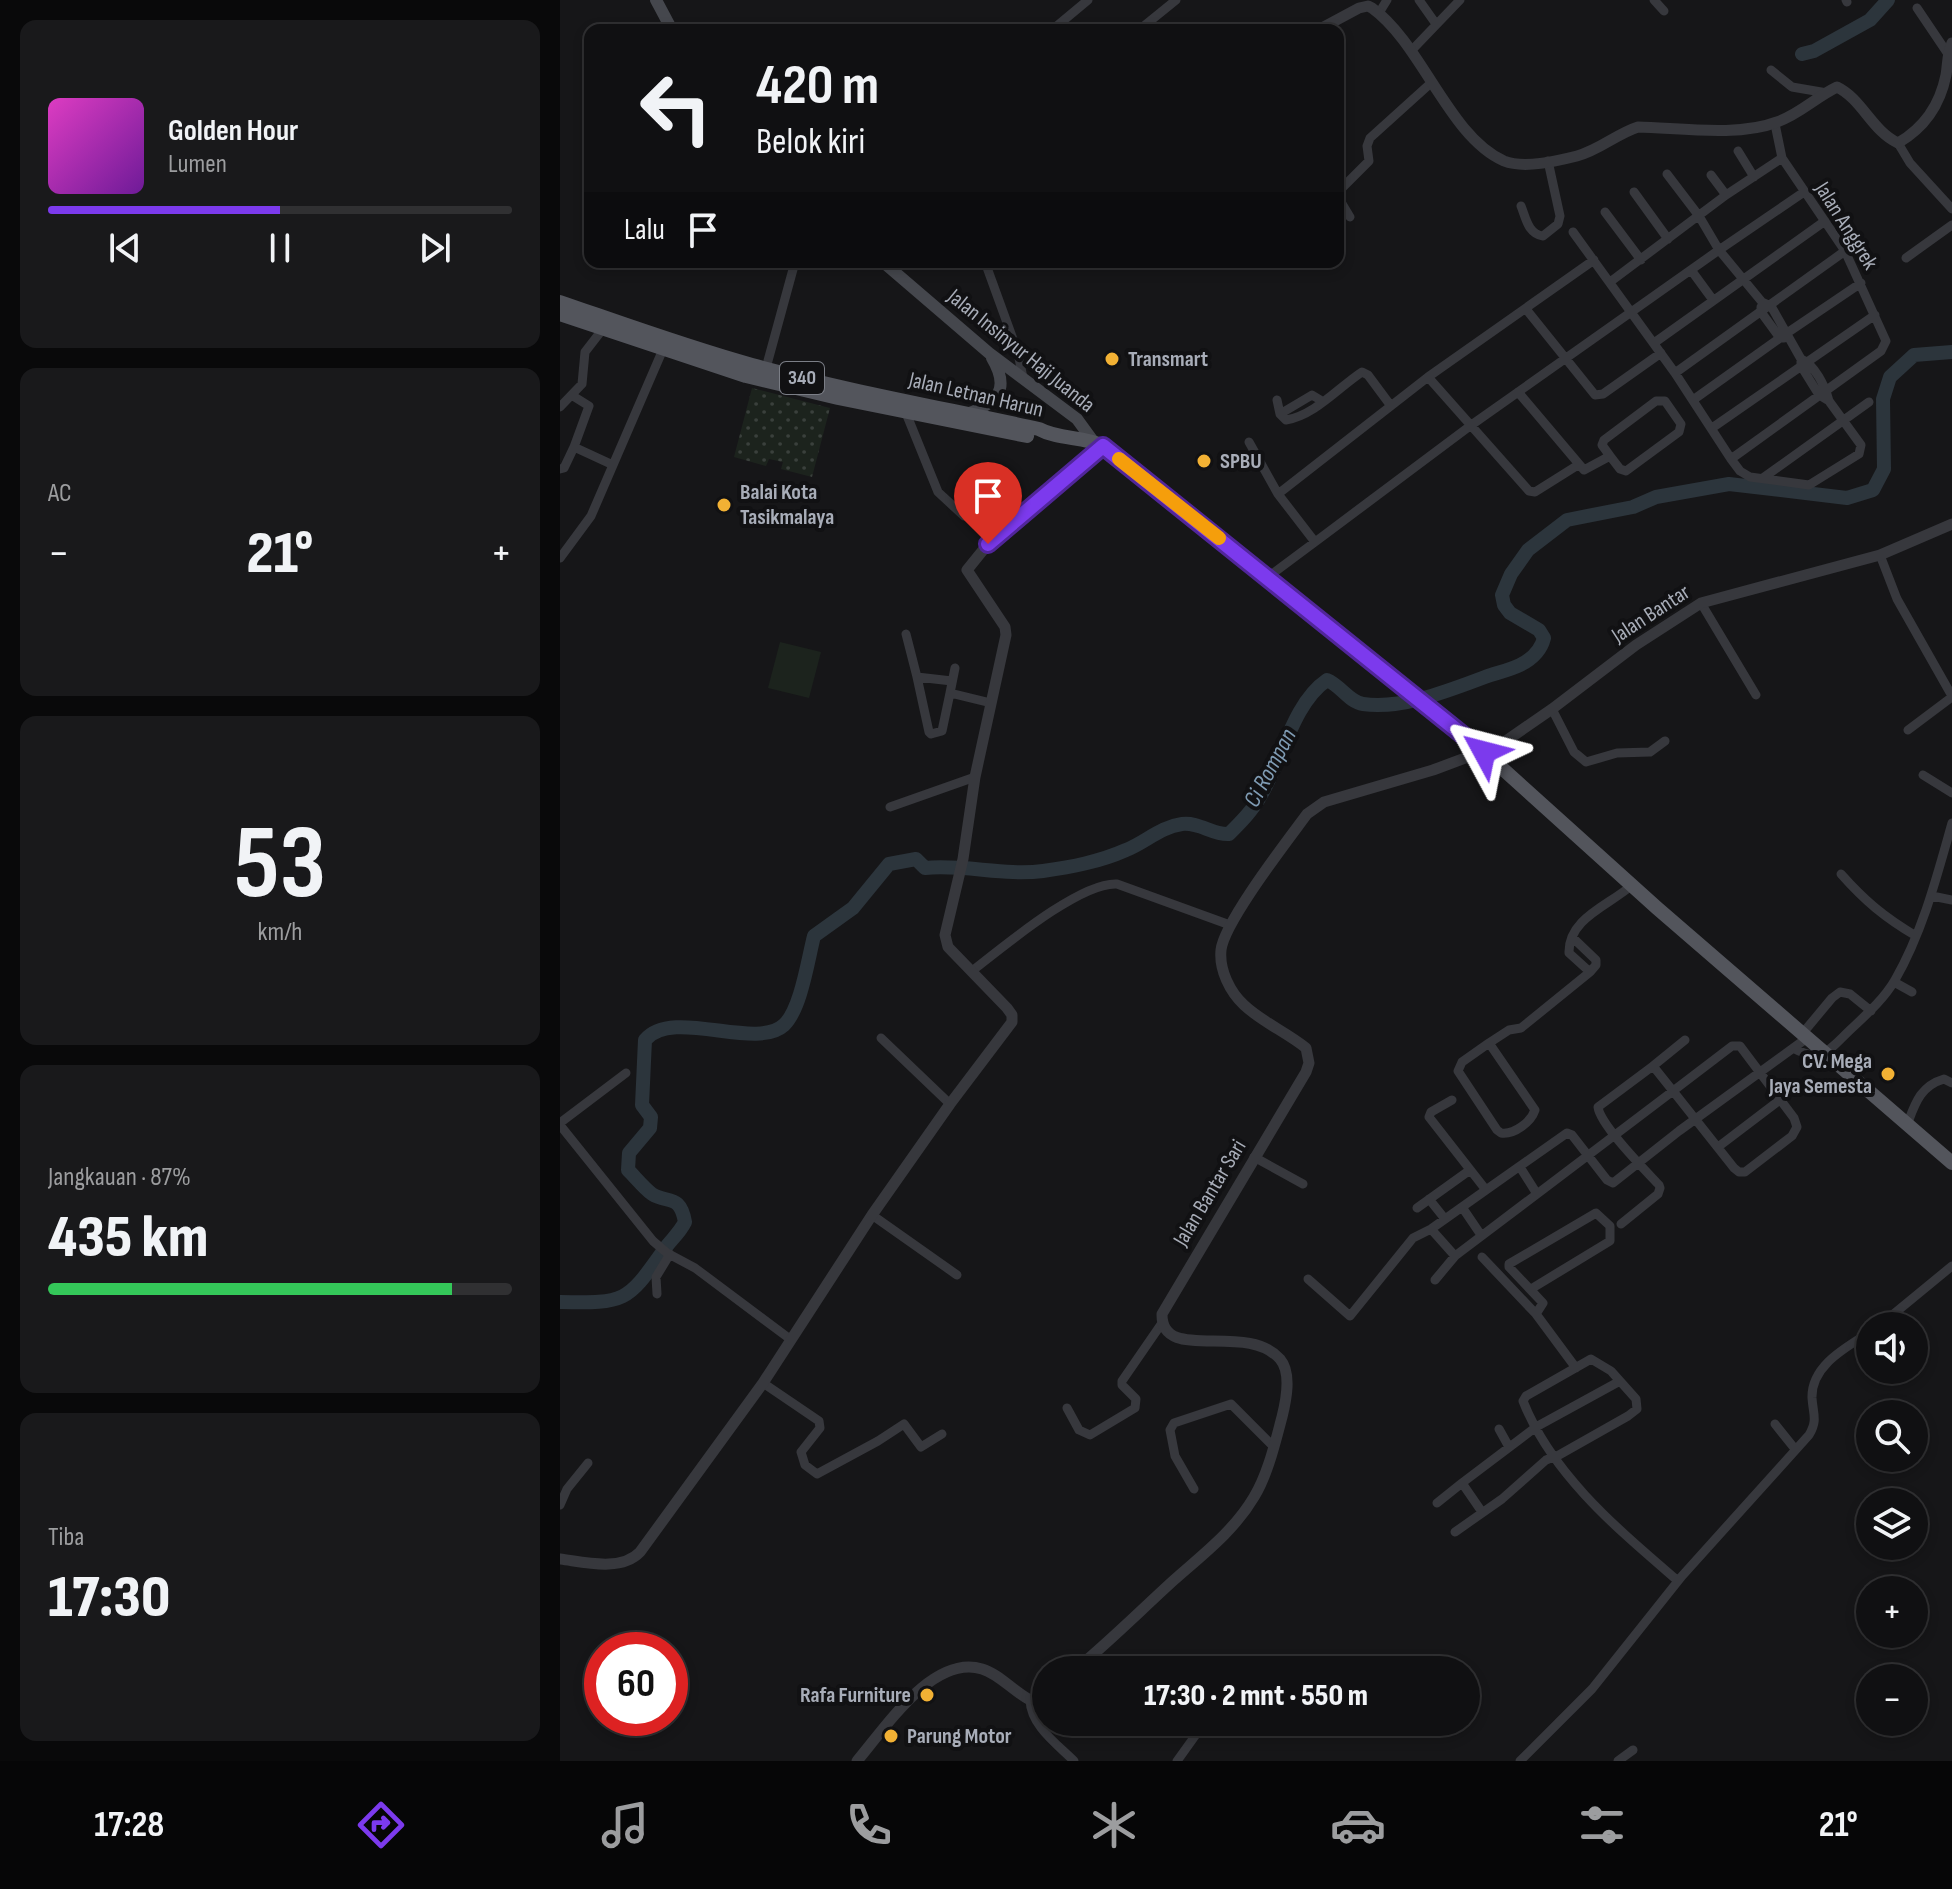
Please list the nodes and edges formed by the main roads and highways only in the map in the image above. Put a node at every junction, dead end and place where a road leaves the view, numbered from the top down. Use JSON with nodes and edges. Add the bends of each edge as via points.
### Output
{"nodes":[{"id":1,"x":656,"y":0,"type":"edge"},
{"id":2,"x":669,"y":24,"type":"edge"},
{"id":3,"x":890,"y":268,"type":"edge"},
{"id":4,"x":560,"y":302,"type":"edge"},
{"id":5,"x":560,"y":314,"type":"edge"},
{"id":6,"x":665,"y":345,"type":"junction"},
{"id":7,"x":989,"y":353,"type":"junction"},
{"id":8,"x":839,"y":392,"type":"junction"},
{"id":9,"x":967,"y":414,"type":"junction"},
{"id":10,"x":1049,"y":434,"type":"junction"},
{"id":11,"x":1098,"y":444,"type":"junction"},
{"id":12,"x":1952,"y":1163,"type":"edge"}],
"edges":[{"from":1,"to":2,"type":"main road"},
{"from":3,"to":7,"type":"main road","name":"Jalan Insinyur Haji Juanda"},
{"from":4,"to":6,"type":"main road","name":"Jalan Letnan Harun","number":"340"},
{"from":5,"to":6,"type":"main road"},
{"from":6,"to":8,"type":"main road","name":"Jalan Letnan Harun","number":"340","via":[[766,368]]},
{"from":6,"to":8,"type":"main road","name":"Jalan Letnan Harun","number":"340","via":[[746,376]]},
{"from":7,"to":9,"type":"main road","via":[[998,368],[998,397]]},
{"from":7,"to":11,"type":"main road","name":"Jalan Insinyur Haji Juanda","via":[[1077,419]]},
{"from":8,"to":9,"type":"main road","name":"Jalan Letnan Harun","number":"340"},
{"from":8,"to":10,"type":"main road","name":"Jalan Letnan Harun","number":"340","via":[[906,413],[1037,438]]},
{"from":9,"to":10,"type":"main road","name":"Jalan Letnan Harun","number":"340"},
{"from":10,"to":11,"type":"main road"},
{"from":11,"to":12,"type":"main road","via":[[1484,752]]}]}
